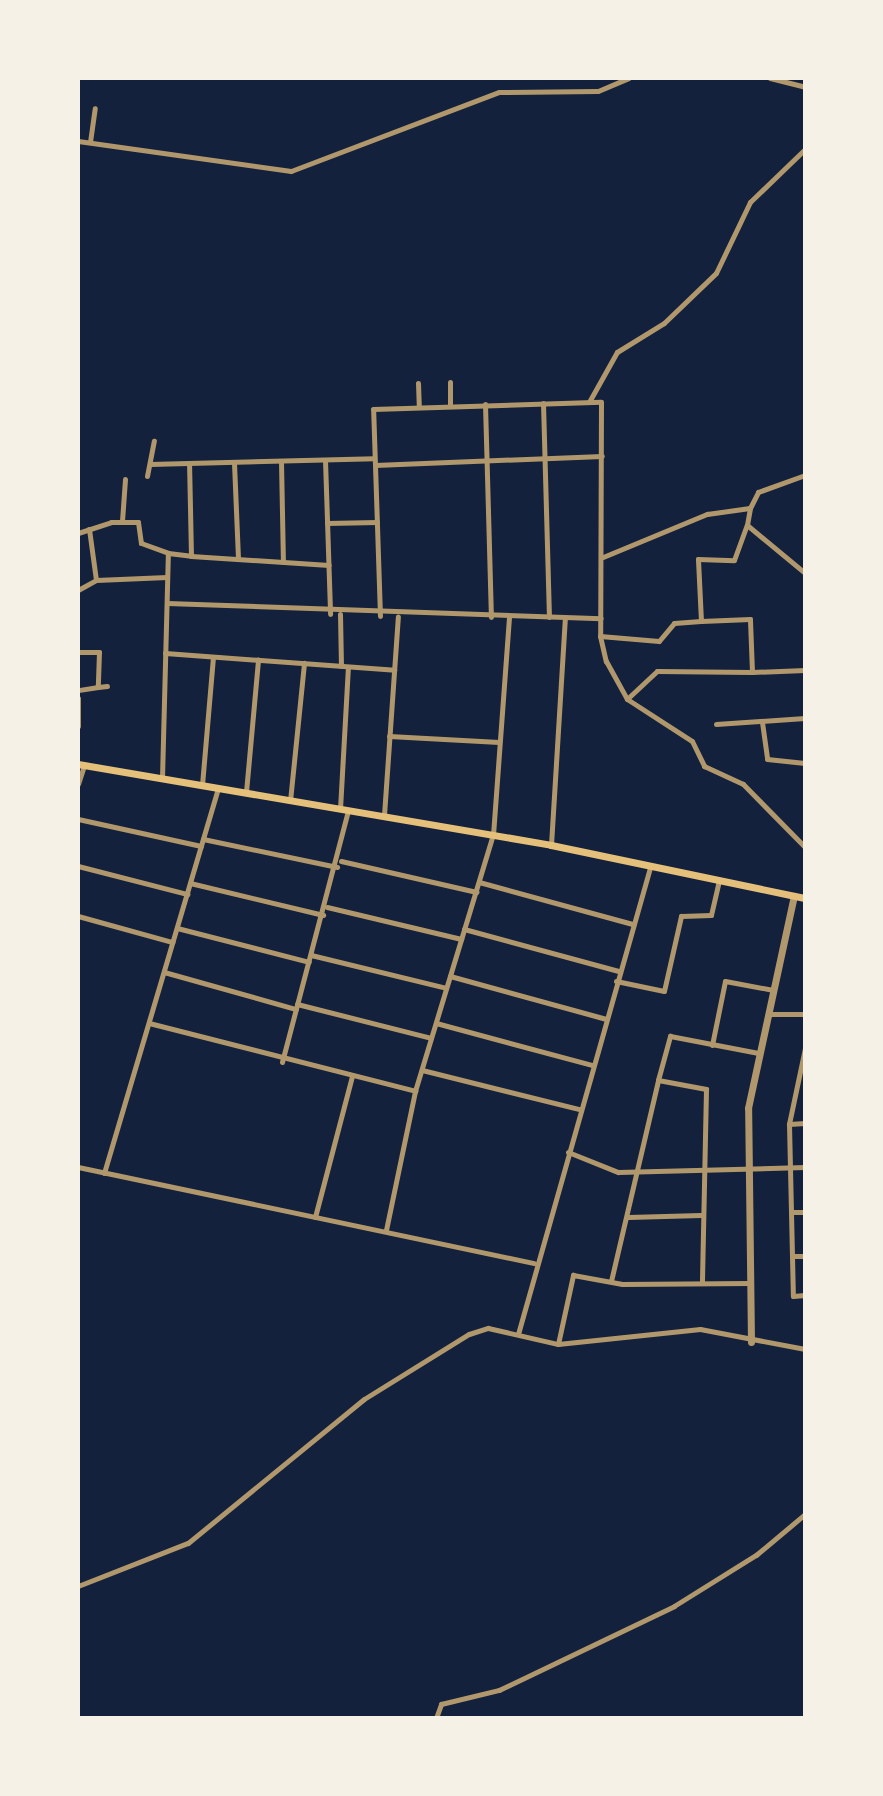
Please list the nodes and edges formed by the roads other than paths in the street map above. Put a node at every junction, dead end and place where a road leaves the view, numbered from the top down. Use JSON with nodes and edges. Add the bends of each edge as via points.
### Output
{"nodes":[{"id":1,"x":628,"y":78,"type":"edge"},
{"id":2,"x":770,"y":78,"type":"edge"},
{"id":3,"x":805,"y":87,"type":"edge"},
{"id":4,"x":95,"y":108,"type":"dead end"},
{"id":5,"x":78,"y":141,"type":"edge"},
{"id":6,"x":90,"y":142,"type":"junction"},
{"id":7,"x":805,"y":149,"type":"edge"},
{"id":8,"x":450,"y":382,"type":"dead end"},
{"id":9,"x":418,"y":383,"type":"dead end"},
{"id":10,"x":589,"y":402,"type":"junction"},
{"id":11,"x":543,"y":403,"type":"junction"},
{"id":12,"x":450,"y":404,"type":"junction"},
{"id":13,"x":485,"y":404,"type":"junction"},
{"id":14,"x":419,"y":406,"type":"junction"},
{"id":15,"x":154,"y":441,"type":"dead end"},
{"id":16,"x":602,"y":456,"type":"junction"},
{"id":17,"x":544,"y":458,"type":"junction"},
{"id":18,"x":325,"y":460,"type":"junction"},
{"id":19,"x":487,"y":460,"type":"junction"},
{"id":20,"x":281,"y":461,"type":"junction"},
{"id":21,"x":375,"y":462,"type":"junction"},
{"id":22,"x":234,"y":463,"type":"junction"},
{"id":23,"x":150,"y":464,"type":"junction"},
{"id":24,"x":189,"y":464,"type":"junction"},
{"id":25,"x":805,"y":475,"type":"edge"},
{"id":26,"x":147,"y":476,"type":"dead end"},
{"id":27,"x":125,"y":479,"type":"dead end"},
{"id":28,"x":750,"y":508,"type":"junction"},
{"id":29,"x":122,"y":521,"type":"junction"},
{"id":30,"x":377,"y":522,"type":"junction"},
{"id":31,"x":327,"y":523,"type":"junction"},
{"id":32,"x":747,"y":525,"type":"junction"},
{"id":33,"x":89,"y":529,"type":"junction"},
{"id":34,"x":78,"y":533,"type":"edge"},
{"id":35,"x":168,"y":553,"type":"junction"},
{"id":36,"x":191,"y":556,"type":"junction"},
{"id":37,"x":603,"y":557,"type":"junction"},
{"id":38,"x":238,"y":559,"type":"junction"},
{"id":39,"x":283,"y":562,"type":"junction"},
{"id":40,"x":329,"y":565,"type":"junction"},
{"id":41,"x":805,"y":573,"type":"edge"},
{"id":42,"x":167,"y":577,"type":"junction"},
{"id":43,"x":96,"y":580,"type":"junction"},
{"id":44,"x":78,"y":590,"type":"edge"},
{"id":45,"x":167,"y":603,"type":"junction"},
{"id":46,"x":330,"y":614,"type":"junction"},
{"id":47,"x":340,"y":614,"type":"junction"},
{"id":48,"x":380,"y":616,"type":"junction"},
{"id":49,"x":398,"y":616,"type":"junction"},
{"id":50,"x":491,"y":617,"type":"junction"},
{"id":51,"x":509,"y":617,"type":"junction"},
{"id":52,"x":549,"y":617,"type":"junction"},
{"id":53,"x":565,"y":617,"type":"junction"},
{"id":54,"x":601,"y":618,"type":"junction"},
{"id":55,"x":701,"y":621,"type":"junction"},
{"id":56,"x":600,"y":636,"type":"junction"},
{"id":57,"x":78,"y":652,"type":"edge"},
{"id":58,"x":165,"y":653,"type":"junction"},
{"id":59,"x":213,"y":657,"type":"junction"},
{"id":60,"x":258,"y":660,"type":"junction"},
{"id":61,"x":304,"y":663,"type":"junction"},
{"id":62,"x":345,"y":666,"type":"junction"},
{"id":63,"x":394,"y":670,"type":"junction"},
{"id":64,"x":805,"y":670,"type":"edge"},
{"id":65,"x":752,"y":672,"type":"junction"},
{"id":66,"x":107,"y":686,"type":"dead end"},
{"id":67,"x":98,"y":687,"type":"junction"},
{"id":68,"x":78,"y":690,"type":"edge"},
{"id":69,"x":78,"y":698,"type":"edge"},
{"id":70,"x":627,"y":699,"type":"junction"},
{"id":71,"x":805,"y":718,"type":"edge"},
{"id":72,"x":762,"y":722,"type":"junction"},
{"id":73,"x":716,"y":724,"type":"dead end"},
{"id":74,"x":78,"y":726,"type":"edge"},
{"id":75,"x":389,"y":736,"type":"junction"},
{"id":76,"x":499,"y":742,"type":"junction"},
{"id":77,"x":805,"y":763,"type":"edge"},
{"id":78,"x":81,"y":765,"type":"edge"},
{"id":79,"x":162,"y":778,"type":"junction"},
{"id":80,"x":78,"y":784,"type":"edge"},
{"id":81,"x":202,"y":786,"type":"junction"},
{"id":82,"x":218,"y":789,"type":"junction"},
{"id":83,"x":246,"y":793,"type":"junction"},
{"id":84,"x":290,"y":801,"type":"junction"},
{"id":85,"x":344,"y":809,"type":"junction"},
{"id":86,"x":384,"y":815,"type":"junction"},
{"id":87,"x":78,"y":819,"type":"edge"},
{"id":88,"x":493,"y":835,"type":"junction"},
{"id":89,"x":203,"y":839,"type":"junction"},
{"id":90,"x":551,"y":845,"type":"junction"},
{"id":91,"x":804,"y":845,"type":"edge"},
{"id":92,"x":201,"y":846,"type":"junction"},
{"id":93,"x":339,"y":864,"type":"junction"},
{"id":94,"x":78,"y":866,"type":"edge"},
{"id":95,"x":650,"y":866,"type":"junction"},
{"id":96,"x":719,"y":881,"type":"junction"},
{"id":97,"x":479,"y":882,"type":"junction"},
{"id":98,"x":190,"y":883,"type":"junction"},
{"id":99,"x":476,"y":892,"type":"junction"},
{"id":100,"x":187,"y":894,"type":"junction"},
{"id":101,"x":794,"y":896,"type":"junction"},
{"id":102,"x":805,"y":898,"type":"edge"},
{"id":103,"x":327,"y":907,"type":"junction"},
{"id":104,"x":323,"y":915,"type":"junction"},
{"id":105,"x":78,"y":916,"type":"edge"},
{"id":106,"x":633,"y":924,"type":"junction"},
{"id":107,"x":177,"y":928,"type":"junction"},
{"id":108,"x":464,"y":929,"type":"junction"},
{"id":109,"x":461,"y":939,"type":"junction"},
{"id":110,"x":172,"y":942,"type":"junction"},
{"id":111,"x":311,"y":955,"type":"junction"},
{"id":112,"x":309,"y":962,"type":"junction"},
{"id":113,"x":619,"y":971,"type":"junction"},
{"id":114,"x":164,"y":972,"type":"junction"},
{"id":115,"x":450,"y":976,"type":"junction"},
{"id":116,"x":616,"y":981,"type":"junction"},
{"id":117,"x":446,"y":988,"type":"junction"},
{"id":118,"x":773,"y":990,"type":"junction"},
{"id":119,"x":297,"y":1007,"type":"junction"},
{"id":120,"x":769,"y":1014,"type":"junction"},
{"id":121,"x":805,"y":1014,"type":"edge"},
{"id":122,"x":606,"y":1019,"type":"junction"},
{"id":123,"x":149,"y":1023,"type":"junction"},
{"id":124,"x":436,"y":1023,"type":"junction"},
{"id":125,"x":431,"y":1038,"type":"junction"},
{"id":126,"x":712,"y":1045,"type":"junction"},
{"id":127,"x":805,"y":1048,"type":"edge"},
{"id":128,"x":758,"y":1053,"type":"junction"},
{"id":129,"x":282,"y":1062,"type":"junction"},
{"id":130,"x":592,"y":1065,"type":"junction"},
{"id":131,"x":422,"y":1070,"type":"junction"},
{"id":132,"x":352,"y":1076,"type":"junction"},
{"id":133,"x":802,"y":1079,"type":"edge"},
{"id":134,"x":658,"y":1080,"type":"junction"},
{"id":135,"x":415,"y":1091,"type":"junction"},
{"id":136,"x":579,"y":1109,"type":"junction"},
{"id":137,"x":805,"y":1123,"type":"edge"},
{"id":138,"x":789,"y":1124,"type":"junction"},
{"id":139,"x":568,"y":1152,"type":"junction"},
{"id":140,"x":78,"y":1167,"type":"edge"},
{"id":141,"x":790,"y":1167,"type":"junction"},
{"id":142,"x":805,"y":1167,"type":"edge"},
{"id":143,"x":747,"y":1168,"type":"junction"},
{"id":144,"x":700,"y":1169,"type":"junction"},
{"id":145,"x":639,"y":1171,"type":"junction"},
{"id":146,"x":104,"y":1173,"type":"junction"},
{"id":147,"x":792,"y":1212,"type":"junction"},
{"id":148,"x":805,"y":1212,"type":"edge"},
{"id":149,"x":701,"y":1215,"type":"junction"},
{"id":150,"x":315,"y":1217,"type":"junction"},
{"id":151,"x":628,"y":1217,"type":"junction"},
{"id":152,"x":386,"y":1230,"type":"junction"},
{"id":153,"x":793,"y":1256,"type":"junction"},
{"id":154,"x":805,"y":1256,"type":"edge"},
{"id":155,"x":534,"y":1263,"type":"junction"},
{"id":156,"x":611,"y":1281,"type":"junction"},
{"id":157,"x":702,"y":1282,"type":"junction"},
{"id":158,"x":750,"y":1283,"type":"junction"},
{"id":159,"x":805,"y":1295,"type":"edge"},
{"id":160,"x":518,"y":1334,"type":"junction"},
{"id":161,"x":751,"y":1342,"type":"junction"},
{"id":162,"x":558,"y":1344,"type":"junction"},
{"id":163,"x":805,"y":1349,"type":"edge"},
{"id":164,"x":805,"y":1514,"type":"edge"},
{"id":165,"x":78,"y":1586,"type":"edge"},
{"id":166,"x":436,"y":1718,"type":"edge"}],
"edges":[{"from":1,"to":6,"type":"street","via":[[598,91],[499,92],[291,171]]},
{"from":2,"to":3,"type":"street"},
{"from":4,"to":6,"type":"street"},
{"from":5,"to":6,"type":"street"},
{"from":7,"to":10,"type":"street","via":[[750,202],[716,273],[664,323],[617,352]]},
{"from":8,"to":12,"type":"street"},
{"from":9,"to":14,"type":"street"},
{"from":10,"to":11,"type":"street"},
{"from":10,"to":16,"type":"street","via":[[601,402]]},
{"from":11,"to":13,"type":"street"},
{"from":11,"to":17,"type":"street"},
{"from":12,"to":13,"type":"street"},
{"from":12,"to":14,"type":"street"},
{"from":13,"to":19,"type":"street"},
{"from":14,"to":21,"type":"street","via":[[373,409]]},
{"from":15,"to":23,"type":"street"},
{"from":16,"to":17,"type":"street"},
{"from":16,"to":37,"type":"street"},
{"from":17,"to":19,"type":"street"},
{"from":17,"to":52,"type":"street"},
{"from":18,"to":20,"type":"street"},
{"from":18,"to":21,"type":"street"},
{"from":18,"to":31,"type":"street"},
{"from":19,"to":21,"type":"street"},
{"from":19,"to":50,"type":"street"},
{"from":20,"to":22,"type":"street"},
{"from":20,"to":39,"type":"street"},
{"from":21,"to":30,"type":"street"},
{"from":22,"to":24,"type":"street"},
{"from":22,"to":38,"type":"street"},
{"from":23,"to":24,"type":"street"},
{"from":23,"to":26,"type":"street"},
{"from":24,"to":36,"type":"street"},
{"from":25,"to":28,"type":"street","via":[[758,492]]},
{"from":27,"to":29,"type":"street"},
{"from":28,"to":32,"type":"street"},
{"from":28,"to":37,"type":"street","via":[[707,514]]},
{"from":29,"to":33,"type":"street"},
{"from":29,"to":35,"type":"street","via":[[138,522],[141,543]]},
{"from":30,"to":31,"type":"street"},
{"from":30,"to":48,"type":"street"},
{"from":31,"to":40,"type":"street"},
{"from":32,"to":41,"type":"street"},
{"from":32,"to":55,"type":"street","via":[[734,560],[698,559]]},
{"from":33,"to":34,"type":"street"},
{"from":33,"to":43,"type":"street"},
{"from":35,"to":36,"type":"street"},
{"from":35,"to":42,"type":"street"},
{"from":36,"to":38,"type":"street"},
{"from":37,"to":54,"type":"street"},
{"from":38,"to":39,"type":"street"},
{"from":39,"to":40,"type":"street"},
{"from":40,"to":46,"type":"street"},
{"from":42,"to":43,"type":"street"},
{"from":42,"to":45,"type":"street"},
{"from":43,"to":44,"type":"street"},
{"from":45,"to":46,"type":"street"},
{"from":45,"to":58,"type":"street"},
{"from":46,"to":47,"type":"street"},
{"from":47,"to":48,"type":"street"},
{"from":47,"to":62,"type":"street"},
{"from":48,"to":49,"type":"street"},
{"from":49,"to":50,"type":"street"},
{"from":49,"to":63,"type":"street"},
{"from":50,"to":51,"type":"street"},
{"from":51,"to":52,"type":"street"},
{"from":51,"to":76,"type":"street"},
{"from":52,"to":53,"type":"street"},
{"from":53,"to":54,"type":"street"},
{"from":53,"to":90,"type":"street"},
{"from":54,"to":56,"type":"street"},
{"from":55,"to":56,"type":"street","via":[[674,623],[659,641]]},
{"from":55,"to":65,"type":"street","via":[[750,619]]},
{"from":56,"to":70,"type":"street"},
{"from":57,"to":67,"type":"street","via":[[99,652]]},
{"from":58,"to":59,"type":"street"},
{"from":58,"to":79,"type":"street"},
{"from":59,"to":60,"type":"street"},
{"from":59,"to":81,"type":"street"},
{"from":60,"to":61,"type":"street"},
{"from":60,"to":83,"type":"street"},
{"from":61,"to":62,"type":"street"},
{"from":61,"to":84,"type":"street"},
{"from":62,"to":63,"type":"street"},
{"from":62,"to":85,"type":"street"},
{"from":63,"to":75,"type":"street"},
{"from":64,"to":65,"type":"street"},
{"from":65,"to":70,"type":"street","via":[[657,671]]},
{"from":66,"to":67,"type":"street"},
{"from":67,"to":68,"type":"street"},
{"from":69,"to":74,"type":"street"},
{"from":70,"to":91,"type":"street","via":[[692,741],[704,766],[743,784]]},
{"from":71,"to":72,"type":"street"},
{"from":72,"to":73,"type":"street"},
{"from":72,"to":77,"type":"street","via":[[767,759]]},
{"from":75,"to":76,"type":"street"},
{"from":75,"to":86,"type":"street"},
{"from":76,"to":88,"type":"street"},
{"from":78,"to":79,"type":"main road"},
{"from":78,"to":80,"type":"street"},
{"from":79,"to":81,"type":"main road"},
{"from":81,"to":82,"type":"main road"},
{"from":82,"to":83,"type":"main road"},
{"from":82,"to":89,"type":"street"},
{"from":83,"to":84,"type":"main road"},
{"from":84,"to":85,"type":"main road"},
{"from":85,"to":86,"type":"main road"},
{"from":85,"to":93,"type":"street"},
{"from":86,"to":88,"type":"main road"},
{"from":87,"to":92,"type":"street"},
{"from":88,"to":90,"type":"main road"},
{"from":88,"to":97,"type":"street"},
{"from":89,"to":92,"type":"street"},
{"from":89,"to":93,"type":"street"},
{"from":90,"to":95,"type":"main road"},
{"from":92,"to":98,"type":"street"},
{"from":93,"to":99,"type":"street"},
{"from":93,"to":103,"type":"street"},
{"from":94,"to":100,"type":"street"},
{"from":95,"to":96,"type":"main road"},
{"from":95,"to":106,"type":"street"},
{"from":96,"to":101,"type":"main road"},
{"from":96,"to":116,"type":"street","via":[[711,915],[681,916],[664,991]]},
{"from":97,"to":99,"type":"street"},
{"from":97,"to":106,"type":"street"},
{"from":98,"to":100,"type":"street"},
{"from":98,"to":104,"type":"street"},
{"from":99,"to":108,"type":"street"},
{"from":100,"to":107,"type":"street"},
{"from":101,"to":102,"type":"main road"},
{"from":101,"to":118,"type":"street"},
{"from":103,"to":104,"type":"street"},
{"from":103,"to":109,"type":"street"},
{"from":104,"to":111,"type":"street"},
{"from":105,"to":110,"type":"street"},
{"from":106,"to":113,"type":"street"},
{"from":107,"to":110,"type":"street"},
{"from":107,"to":112,"type":"street"},
{"from":108,"to":109,"type":"street"},
{"from":108,"to":113,"type":"street"},
{"from":109,"to":115,"type":"street"},
{"from":110,"to":114,"type":"street"},
{"from":111,"to":112,"type":"street"},
{"from":111,"to":117,"type":"street"},
{"from":112,"to":119,"type":"street"},
{"from":113,"to":116,"type":"street"},
{"from":114,"to":119,"type":"street"},
{"from":114,"to":123,"type":"street"},
{"from":115,"to":117,"type":"street"},
{"from":115,"to":122,"type":"street"},
{"from":116,"to":122,"type":"street"},
{"from":117,"to":124,"type":"street"},
{"from":118,"to":120,"type":"street"},
{"from":118,"to":126,"type":"street","via":[[725,981]]},
{"from":119,"to":125,"type":"street"},
{"from":119,"to":129,"type":"street"},
{"from":120,"to":121,"type":"street"},
{"from":120,"to":128,"type":"street"},
{"from":122,"to":130,"type":"street"},
{"from":123,"to":129,"type":"street"},
{"from":123,"to":146,"type":"street"},
{"from":124,"to":125,"type":"street"},
{"from":124,"to":130,"type":"street"},
{"from":125,"to":131,"type":"street"},
{"from":126,"to":128,"type":"street"},
{"from":126,"to":134,"type":"street","via":[[670,1036]]},
{"from":127,"to":133,"type":"street"},
{"from":128,"to":143,"type":"street"},
{"from":129,"to":132,"type":"street"},
{"from":130,"to":136,"type":"street"},
{"from":131,"to":135,"type":"street"},
{"from":131,"to":136,"type":"street"},
{"from":132,"to":135,"type":"street"},
{"from":132,"to":150,"type":"street"},
{"from":133,"to":138,"type":"street"},
{"from":134,"to":144,"type":"street","via":[[706,1089]]},
{"from":134,"to":145,"type":"street"},
{"from":135,"to":152,"type":"street"},
{"from":136,"to":139,"type":"street"},
{"from":137,"to":138,"type":"street"},
{"from":138,"to":141,"type":"street"},
{"from":139,"to":145,"type":"street","via":[[618,1172]]},
{"from":139,"to":155,"type":"street"},
{"from":140,"to":146,"type":"street"},
{"from":141,"to":142,"type":"street"},
{"from":141,"to":143,"type":"street"},
{"from":141,"to":147,"type":"street"},
{"from":143,"to":144,"type":"street"},
{"from":143,"to":158,"type":"street"},
{"from":144,"to":145,"type":"street"},
{"from":144,"to":149,"type":"street"},
{"from":145,"to":151,"type":"street"},
{"from":146,"to":150,"type":"street"},
{"from":147,"to":148,"type":"street"},
{"from":147,"to":153,"type":"street"},
{"from":149,"to":151,"type":"street"},
{"from":149,"to":157,"type":"street"},
{"from":150,"to":152,"type":"street"},
{"from":151,"to":156,"type":"street"},
{"from":152,"to":155,"type":"street"},
{"from":153,"to":154,"type":"street"},
{"from":153,"to":159,"type":"street","via":[[793,1296]]},
{"from":155,"to":160,"type":"street"},
{"from":156,"to":157,"type":"street"},
{"from":156,"to":162,"type":"street","via":[[573,1275]]},
{"from":157,"to":158,"type":"street"},
{"from":158,"to":161,"type":"street"},
{"from":160,"to":162,"type":"street"},
{"from":160,"to":165,"type":"street","via":[[488,1328],[411,1366],[188,1543]]},
{"from":161,"to":162,"type":"street","via":[[700,1329]]},
{"from":161,"to":163,"type":"street"},
{"from":164,"to":166,"type":"street","via":[[756,1555],[674,1606],[499,1690],[441,1704]]}]}
